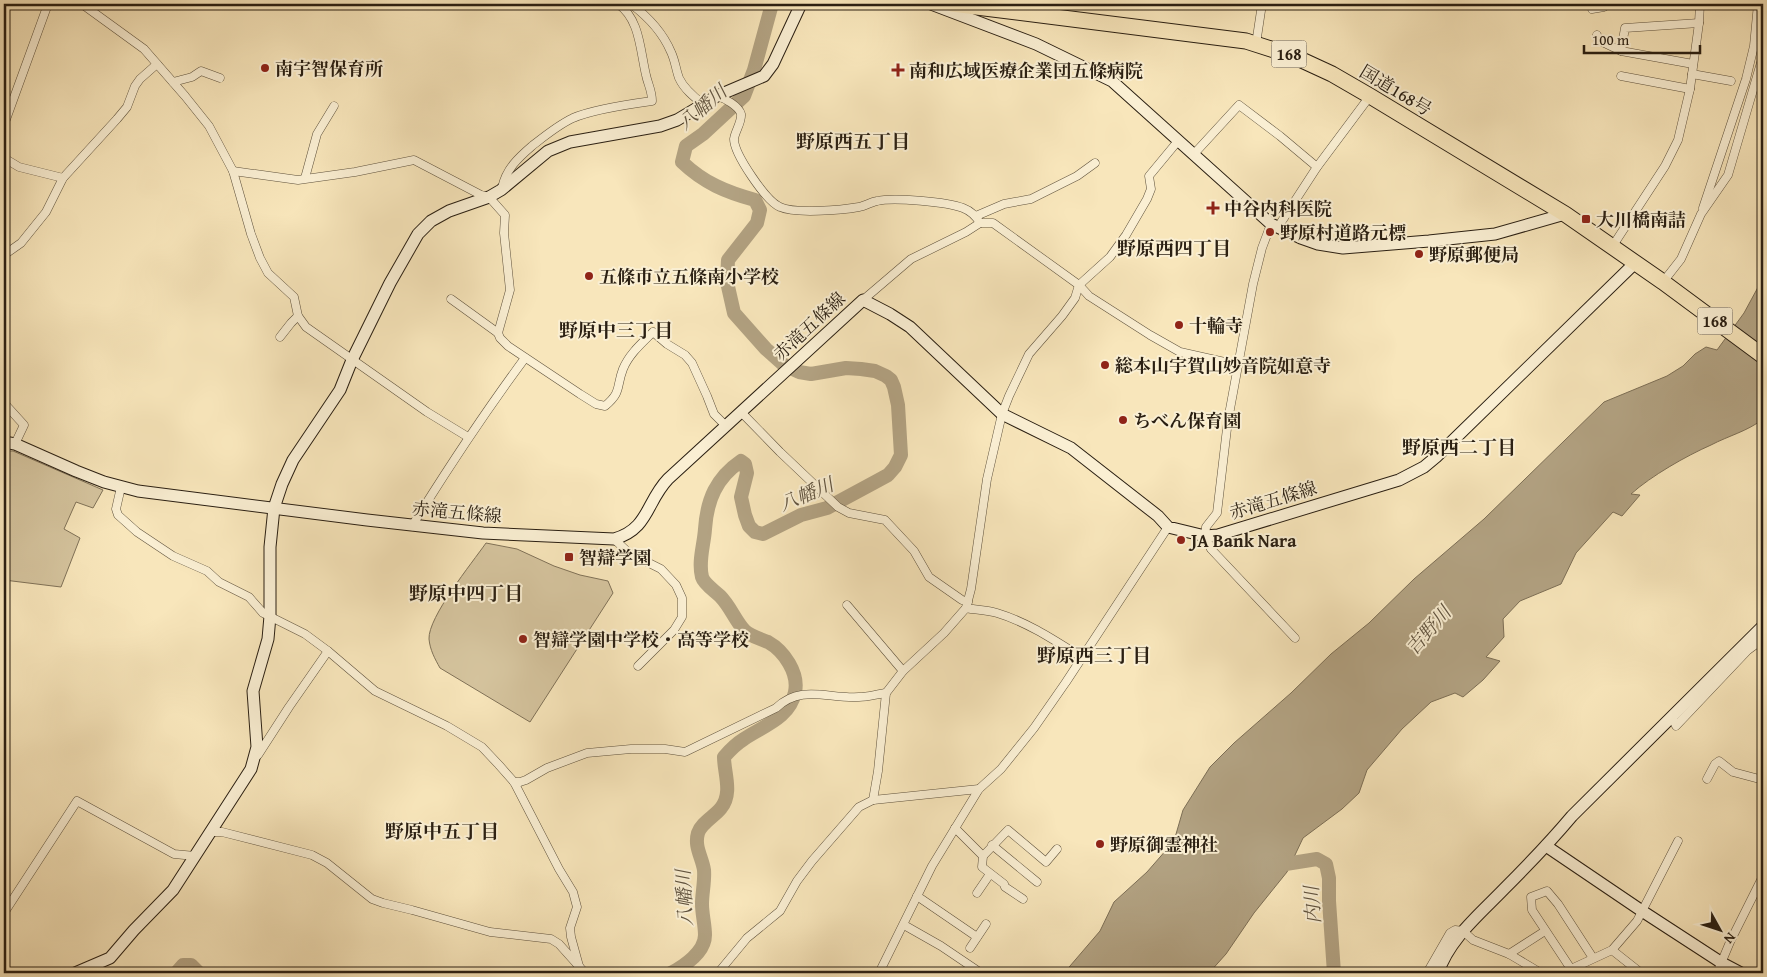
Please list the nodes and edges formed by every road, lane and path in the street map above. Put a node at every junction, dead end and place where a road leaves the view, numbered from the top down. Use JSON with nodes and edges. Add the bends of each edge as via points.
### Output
{"nodes":[{"id":1,"x":48,"y":4,"type":"edge"},
{"id":2,"x":82,"y":4,"type":"edge"},
{"id":3,"x":618,"y":4,"type":"edge"},
{"id":4,"x":631,"y":4,"type":"edge"},
{"id":5,"x":801,"y":4,"type":"edge"},
{"id":6,"x":931,"y":4,"type":"edge"},
{"id":7,"x":952,"y":4,"type":"edge"},
{"id":8,"x":1262,"y":4,"type":"edge"},
{"id":9,"x":1608,"y":4,"type":"edge"},
{"id":10,"x":1700,"y":4,"type":"edge"},
{"id":11,"x":1758,"y":4,"type":"edge"},
{"id":12,"x":1592,"y":9,"type":"dead end"},
{"id":13,"x":1699,"y":23,"type":"junction"},
{"id":14,"x":1597,"y":35,"type":"dead end"},
{"id":15,"x":1256,"y":44,"type":"junction"},
{"id":16,"x":1622,"y":51,"type":"junction"},
{"id":17,"x":1763,"y":56,"type":"edge"},
{"id":18,"x":157,"y":64,"type":"junction"},
{"id":19,"x":1694,"y":64,"type":"junction"},
{"id":20,"x":1692,"y":74,"type":"junction"},
{"id":21,"x":1621,"y":76,"type":"dead end"},
{"id":22,"x":220,"y":78,"type":"dead end"},
{"id":23,"x":1731,"y":81,"type":"dead end"},
{"id":24,"x":173,"y":82,"type":"junction"},
{"id":25,"x":1690,"y":89,"type":"junction"},
{"id":26,"x":725,"y":96,"type":"junction"},
{"id":27,"x":1370,"y":96,"type":"junction"},
{"id":28,"x":703,"y":104,"type":"junction"},
{"id":29,"x":334,"y":106,"type":"dead end"},
{"id":30,"x":4,"y":125,"type":"edge"},
{"id":31,"x":1178,"y":141,"type":"junction"},
{"id":32,"x":1193,"y":155,"type":"junction"},
{"id":33,"x":4,"y":158,"type":"edge"},
{"id":34,"x":1095,"y":163,"type":"dead end"},
{"id":35,"x":1317,"y":167,"type":"junction"},
{"id":36,"x":233,"y":171,"type":"junction"},
{"id":37,"x":63,"y":178,"type":"junction"},
{"id":38,"x":305,"y":178,"type":"junction"},
{"id":39,"x":501,"y":190,"type":"junction"},
{"id":40,"x":488,"y":197,"type":"junction"},
{"id":41,"x":1565,"y":214,"type":"junction"},
{"id":42,"x":1701,"y":214,"type":"junction"},
{"id":43,"x":978,"y":219,"type":"junction"},
{"id":44,"x":1275,"y":226,"type":"junction"},
{"id":45,"x":1612,"y":248,"type":"junction"},
{"id":46,"x":4,"y":255,"type":"edge"},
{"id":47,"x":1636,"y":264,"type":"junction"},
{"id":48,"x":1665,"y":284,"type":"junction"},
{"id":49,"x":1079,"y":285,"type":"junction"},
{"id":50,"x":451,"y":299,"type":"dead end"},
{"id":51,"x":863,"y":300,"type":"junction"},
{"id":52,"x":298,"y":316,"type":"junction"},
{"id":53,"x":498,"y":333,"type":"junction"},
{"id":54,"x":280,"y":337,"type":"dead end"},
{"id":55,"x":1763,"y":356,"type":"edge"},
{"id":56,"x":525,"y":358,"type":"junction"},
{"id":57,"x":352,"y":360,"type":"junction"},
{"id":58,"x":1238,"y":366,"type":"junction"},
{"id":59,"x":4,"y":402,"type":"edge"},
{"id":60,"x":741,"y":412,"type":"junction"},
{"id":61,"x":1002,"y":414,"type":"junction"},
{"id":62,"x":726,"y":426,"type":"junction"},
{"id":63,"x":468,"y":437,"type":"junction"},
{"id":64,"x":9,"y":443,"type":"edge"},
{"id":65,"x":121,"y":487,"type":"junction"},
{"id":66,"x":274,"y":508,"type":"junction"},
{"id":67,"x":412,"y":526,"type":"junction"},
{"id":68,"x":1168,"y":527,"type":"junction"},
{"id":69,"x":1205,"y":536,"type":"junction"},
{"id":70,"x":614,"y":538,"type":"junction"},
{"id":71,"x":846,"y":604,"type":"dead end"},
{"id":72,"x":967,"y":605,"type":"junction"},
{"id":73,"x":270,"y":616,"type":"junction"},
{"id":74,"x":1763,"y":626,"type":"edge"},
{"id":75,"x":1295,"y":638,"type":"dead end"},
{"id":76,"x":1763,"y":639,"type":"edge"},
{"id":77,"x":328,"y":651,"type":"junction"},
{"id":78,"x":1081,"y":657,"type":"junction"},
{"id":79,"x":638,"y":666,"type":"dead end"},
{"id":80,"x":903,"y":671,"type":"junction"},
{"id":81,"x":886,"y":693,"type":"junction"},
{"id":82,"x":1672,"y":718,"type":"junction"},
{"id":83,"x":254,"y":761,"type":"junction"},
{"id":84,"x":1707,"y":779,"type":"dead end"},
{"id":85,"x":1763,"y":780,"type":"edge"},
{"id":86,"x":514,"y":782,"type":"junction"},
{"id":87,"x":979,"y":789,"type":"junction"},
{"id":88,"x":872,"y":800,"type":"junction"},
{"id":89,"x":955,"y":828,"type":"junction"},
{"id":90,"x":210,"y":832,"type":"junction"},
{"id":91,"x":1678,"y":841,"type":"dead end"},
{"id":92,"x":992,"y":845,"type":"junction"},
{"id":93,"x":1546,"y":846,"type":"junction"},
{"id":94,"x":1057,"y":849,"type":"dead end"},
{"id":95,"x":195,"y":856,"type":"junction"},
{"id":96,"x":984,"y":856,"type":"junction"},
{"id":97,"x":990,"y":874,"type":"junction"},
{"id":98,"x":1763,"y":876,"type":"edge"},
{"id":99,"x":1037,"y":882,"type":"dead end"},
{"id":100,"x":977,"y":893,"type":"dead end"},
{"id":101,"x":917,"y":896,"type":"junction"},
{"id":102,"x":1023,"y":899,"type":"dead end"},
{"id":103,"x":1642,"y":911,"type":"junction"},
{"id":104,"x":4,"y":913,"type":"edge"},
{"id":105,"x":986,"y":924,"type":"dead end"},
{"id":106,"x":904,"y":925,"type":"junction"},
{"id":107,"x":1463,"y":931,"type":"junction"},
{"id":108,"x":1545,"y":931,"type":"junction"},
{"id":109,"x":977,"y":937,"type":"junction"},
{"id":110,"x":970,"y":948,"type":"dead end"},
{"id":111,"x":1612,"y":950,"type":"junction"},
{"id":112,"x":1509,"y":954,"type":"junction"},
{"id":113,"x":1593,"y":958,"type":"junction"},
{"id":114,"x":579,"y":966,"type":"junction"},
{"id":115,"x":1719,"y":968,"type":"edge"},
{"id":116,"x":1569,"y":971,"type":"edge"},
{"id":117,"x":75,"y":973,"type":"edge"},
{"id":118,"x":585,"y":973,"type":"edge"},
{"id":119,"x":718,"y":973,"type":"edge"},
{"id":120,"x":879,"y":973,"type":"edge"},
{"id":121,"x":981,"y":973,"type":"edge"},
{"id":122,"x":1426,"y":973,"type":"edge"},
{"id":123,"x":1438,"y":973,"type":"edge"},
{"id":124,"x":1541,"y":973,"type":"edge"},
{"id":125,"x":1641,"y":973,"type":"edge"},
{"id":126,"x":1741,"y":973,"type":"edge"}],
"edges":[{"from":1,"to":30,"type":"street"},
{"from":2,"to":18,"type":"street","via":[[144,49]]},
{"from":3,"to":39,"type":"street","via":[[634,24],[652,90],[652,101],[575,117],[554,129],[509,169]]},
{"from":4,"to":28,"type":"street","via":[[644,14],[660,35],[671,52],[680,80],[688,92]]},
{"from":5,"to":26,"type":"street","via":[[773,64],[764,76]]},
{"from":6,"to":31,"type":"street","via":[[1036,44],[1112,81]]},
{"from":7,"to":15,"type":"highway","name":"国道168号","number":"168"},
{"from":8,"to":15,"type":"street"},
{"from":9,"to":12,"type":"street"},
{"from":10,"to":13,"type":"street"},
{"from":11,"to":42,"type":"street","via":[[1754,46],[1746,79]]},
{"from":13,"to":16,"type":"street","via":[[1625,28]]},
{"from":13,"to":19,"type":"street"},
{"from":14,"to":16,"type":"street","via":[[1598,40]]},
{"from":15,"to":27,"type":"highway","name":"国道168号","number":"168","via":[[1293,56]]},
{"from":16,"to":19,"type":"street"},
{"from":17,"to":42,"type":"street","via":[[1728,174]]},
{"from":18,"to":24,"type":"street"},
{"from":18,"to":37,"type":"street","via":[[135,86],[127,107]]},
{"from":19,"to":20,"type":"street"},
{"from":20,"to":23,"type":"street"},
{"from":20,"to":25,"type":"street"},
{"from":21,"to":25,"type":"street"},
{"from":22,"to":24,"type":"street","via":[[200,71],[192,77]]},
{"from":24,"to":36,"type":"street","via":[[209,126]]},
{"from":25,"to":45,"type":"street","via":[[1678,140]]},
{"from":26,"to":28,"type":"street"},
{"from":26,"to":43,"type":"street","via":[[741,116],[734,138],[736,148],[763,192],[780,207],[801,211],[861,207],[878,200],[915,200],[964,208]]},
{"from":27,"to":35,"type":"street"},
{"from":27,"to":41,"type":"highway","name":"国道168号","number":"168"},
{"from":28,"to":39,"type":"street","via":[[660,126],[557,146]]},
{"from":29,"to":38,"type":"street","via":[[317,134]]},
{"from":31,"to":32,"type":"street"},
{"from":31,"to":49,"type":"street","via":[[1149,176],[1151,189],[1126,235],[1110,257]]},
{"from":32,"to":35,"type":"street","via":[[1239,105]]},
{"from":32,"to":44,"type":"street"},
{"from":33,"to":37,"type":"street","via":[[19,167]]},
{"from":34,"to":43,"type":"street","via":[[1077,176],[1031,199],[1004,204]]},
{"from":35,"to":44,"type":"street"},
{"from":36,"to":38,"type":"street","via":[[298,180]]},
{"from":36,"to":52,"type":"street","via":[[260,258],[268,273],[294,297]]},
{"from":37,"to":46,"type":"street","via":[[46,212],[22,243]]},
{"from":38,"to":40,"type":"street","via":[[414,160]]},
{"from":39,"to":40,"type":"street"},
{"from":40,"to":53,"type":"street","via":[[505,214],[510,290]]},
{"from":40,"to":57,"type":"street","via":[[430,221],[418,234]]},
{"from":41,"to":44,"type":"street","via":[[1495,234],[1343,248],[1318,244]]},
{"from":41,"to":45,"type":"highway","name":"国道168号","number":"168"},
{"from":42,"to":48,"type":"street"},
{"from":43,"to":49,"type":"street","via":[[993,223]]},
{"from":43,"to":51,"type":"street","via":[[966,232],[911,258]]},
{"from":44,"to":58,"type":"street","via":[[1262,248]]},
{"from":45,"to":47,"type":"highway","name":"国道168号","number":"168"},
{"from":47,"to":48,"type":"highway","name":"国道168号","number":"168"},
{"from":47,"to":69,"type":"street","name":"赤滝五條線","via":[[1424,468],[1400,480],[1218,535]]},
{"from":48,"to":55,"type":"highway","name":"国道168号","number":"168"},
{"from":49,"to":58,"type":"street","via":[[1089,296],[1180,352]]},
{"from":49,"to":61,"type":"street","via":[[1075,298],[1029,354]]},
{"from":50,"to":53,"type":"street"},
{"from":51,"to":60,"type":"street","name":"赤滝五條線"},
{"from":51,"to":61,"type":"street","name":"赤滝五條線","via":[[910,327]]},
{"from":52,"to":54,"type":"street"},
{"from":52,"to":57,"type":"street","via":[[306,327]]},
{"from":53,"to":56,"type":"street","via":[[508,346]]},
{"from":56,"to":62,"type":"street","via":[[596,404],[605,406],[615,398],[624,368],[633,352],[653,332],[692,362],[714,414]]},
{"from":56,"to":63,"type":"street"},
{"from":57,"to":63,"type":"street"},
{"from":57,"to":66,"type":"street","via":[[340,390],[293,460]]},
{"from":58,"to":69,"type":"street","via":[[1217,513],[1206,527]]},
{"from":59,"to":64,"type":"street","via":[[24,425]]},
{"from":60,"to":62,"type":"street","name":"赤滝五條線"},
{"from":60,"to":72,"type":"street","via":[[838,507],[849,513],[885,520],[914,551],[929,578]]},
{"from":61,"to":68,"type":"street","name":"赤滝五條線","via":[[1078,453]]},
{"from":61,"to":72,"type":"street"},
{"from":62,"to":70,"type":"street","name":"赤滝五條線","via":[[660,488],[633,531]]},
{"from":63,"to":67,"type":"street"},
{"from":64,"to":65,"type":"street","name":"赤滝五條線"},
{"from":65,"to":66,"type":"street","name":"赤滝五條線"},
{"from":65,"to":73,"type":"street","via":[[116,509],[118,515],[136,532],[249,597]]},
{"from":66,"to":67,"type":"street","name":"赤滝五條線"},
{"from":66,"to":73,"type":"street","via":[[270,547]]},
{"from":67,"to":70,"type":"street","name":"赤滝五條線","via":[[483,533]]},
{"from":68,"to":69,"type":"street","name":"赤滝五條線"},
{"from":68,"to":78,"type":"street"},
{"from":69,"to":75,"type":"street","via":[[1211,549]]},
{"from":70,"to":79,"type":"street","via":[[629,553],[661,569],[676,585],[682,598],[682,616],[674,630]]},
{"from":71,"to":80,"type":"street"},
{"from":72,"to":78,"type":"street","via":[[1015,619]]},
{"from":72,"to":80,"type":"street","via":[[944,633]]},
{"from":73,"to":77,"type":"street","via":[[305,634]]},
{"from":73,"to":83,"type":"street","via":[[268,639],[253,691],[257,733]]},
{"from":74,"to":82,"type":"street"},
{"from":76,"to":82,"type":"street","via":[[1748,650],[1676,726]]},
{"from":77,"to":83,"type":"street"},
{"from":77,"to":86,"type":"street","via":[[375,691],[482,747]]},
{"from":78,"to":87,"type":"street","via":[[1034,728],[1001,769]]},
{"from":80,"to":81,"type":"street"},
{"from":81,"to":86,"type":"street","via":[[861,698],[814,693],[790,698],[685,752],[631,749],[587,754]]},
{"from":81,"to":88,"type":"street"},
{"from":82,"to":93,"type":"street","via":[[1572,816]]},
{"from":83,"to":90,"type":"street"},
{"from":84,"to":85,"type":"street","via":[[1719,761],[1733,772]]},
{"from":86,"to":114,"type":"street","via":[[576,901],[570,928]]},
{"from":87,"to":88,"type":"street"},
{"from":87,"to":89,"type":"street"},
{"from":88,"to":119,"type":"street","via":[[858,807],[797,881],[780,911],[747,938]]},
{"from":89,"to":96,"type":"street"},
{"from":89,"to":101,"type":"street"},
{"from":90,"to":95,"type":"street"},
{"from":90,"to":114,"type":"street","via":[[222,832],[312,854],[372,899],[383,903],[490,932],[551,939]]},
{"from":91,"to":103,"type":"street"},
{"from":92,"to":94,"type":"street","via":[[1008,830],[1046,862]]},
{"from":92,"to":96,"type":"street"},
{"from":92,"to":99,"type":"street"},
{"from":93,"to":103,"type":"street"},
{"from":93,"to":107,"type":"street"},
{"from":95,"to":104,"type":"street","via":[[174,854],[77,801]]},
{"from":95,"to":117,"type":"street","via":[[173,890],[117,952]]},
{"from":96,"to":97,"type":"street","via":[[982,867]]},
{"from":97,"to":100,"type":"street"},
{"from":97,"to":102,"type":"street"},
{"from":98,"to":115,"type":"street"},
{"from":101,"to":106,"type":"street"},
{"from":101,"to":109,"type":"street"},
{"from":103,"to":111,"type":"street"},
{"from":103,"to":115,"type":"street"},
{"from":105,"to":109,"type":"street"},
{"from":106,"to":120,"type":"street"},
{"from":106,"to":121,"type":"street"},
{"from":107,"to":112,"type":"street","via":[[1473,940]]},
{"from":107,"to":122,"type":"street","via":[[1450,933]]},
{"from":107,"to":123,"type":"street"},
{"from":108,"to":112,"type":"street"},
{"from":108,"to":113,"type":"street","via":[[1532,910],[1532,897],[1547,891]]},
{"from":108,"to":116,"type":"street"},
{"from":109,"to":110,"type":"street"},
{"from":111,"to":113,"type":"street"},
{"from":111,"to":125,"type":"street"},
{"from":112,"to":124,"type":"street"},
{"from":113,"to":116,"type":"street"},
{"from":114,"to":118,"type":"street"},
{"from":115,"to":126,"type":"street"}]}
